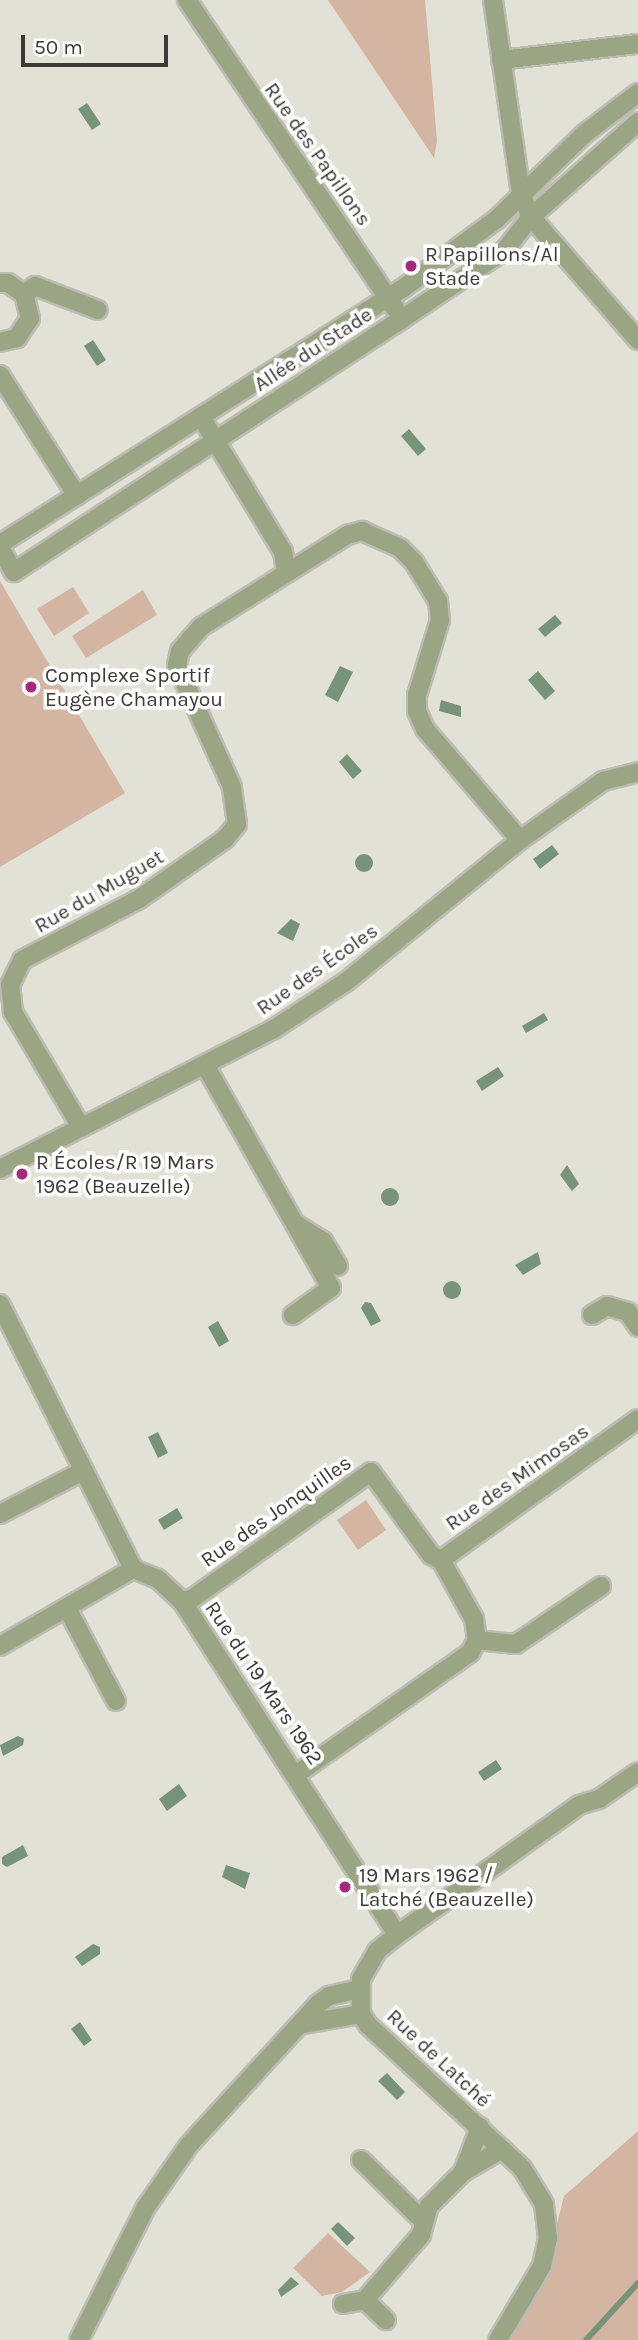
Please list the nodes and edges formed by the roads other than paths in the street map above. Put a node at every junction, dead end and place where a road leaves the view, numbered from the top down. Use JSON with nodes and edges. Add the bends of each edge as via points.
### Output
{"nodes":[{"id":1,"x":187,"y":0,"type":"edge"},
{"id":2,"x":493,"y":0,"type":"edge"},
{"id":3,"x":638,"y":44,"type":"edge"},
{"id":4,"x":501,"y":60,"type":"junction"},
{"id":5,"x":638,"y":93,"type":"edge"},
{"id":6,"x":638,"y":122,"type":"edge"},
{"id":7,"x":521,"y":194,"type":"junction"},
{"id":8,"x":531,"y":217,"type":"junction"},
{"id":9,"x":0,"y":283,"type":"edge"},
{"id":10,"x":24,"y":294,"type":"junction"},
{"id":11,"x":388,"y":298,"type":"junction"},
{"id":12,"x":98,"y":310,"type":"dead end"},
{"id":13,"x":402,"y":319,"type":"junction"},
{"id":14,"x":638,"y":340,"type":"edge"},
{"id":15,"x":0,"y":342,"type":"edge"},
{"id":16,"x":0,"y":375,"type":"edge"},
{"id":17,"x":201,"y":417,"type":"junction"},
{"id":18,"x":214,"y":442,"type":"junction"},
{"id":19,"x":77,"y":496,"type":"junction"},
{"id":20,"x":0,"y":546,"type":"edge"},
{"id":21,"x":286,"y":572,"type":"junction"},
{"id":22,"x":638,"y":772,"type":"edge"},
{"id":23,"x":520,"y":840,"type":"junction"},
{"id":24,"x":205,"y":1065,"type":"junction"},
{"id":25,"x":81,"y":1127,"type":"junction"},
{"id":26,"x":0,"y":1169,"type":"edge"},
{"id":27,"x":295,"y":1225,"type":"junction"},
{"id":28,"x":338,"y":1266,"type":"dead end"},
{"id":29,"x":0,"y":1304,"type":"edge"},
{"id":30,"x":293,"y":1315,"type":"dead end"},
{"id":31,"x":592,"y":1315,"type":"dead end"},
{"id":32,"x":638,"y":1327,"type":"edge"},
{"id":33,"x":638,"y":1419,"type":"edge"},
{"id":34,"x":83,"y":1471,"type":"junction"},
{"id":35,"x":0,"y":1514,"type":"edge"},
{"id":36,"x":441,"y":1560,"type":"junction"},
{"id":37,"x":133,"y":1569,"type":"junction"},
{"id":38,"x":601,"y":1586,"type":"dead end"},
{"id":39,"x":182,"y":1601,"type":"junction"},
{"id":40,"x":68,"y":1608,"type":"junction"},
{"id":41,"x":477,"y":1640,"type":"junction"},
{"id":42,"x":0,"y":1646,"type":"edge"},
{"id":43,"x":116,"y":1701,"type":"dead end"},
{"id":44,"x":638,"y":1772,"type":"edge"},
{"id":45,"x":297,"y":1774,"type":"junction"},
{"id":46,"x":397,"y":1935,"type":"junction"},
{"id":47,"x":359,"y":1989,"type":"junction"},
{"id":48,"x":361,"y":2014,"type":"junction"},
{"id":49,"x":303,"y":2024,"type":"junction"},
{"id":50,"x":480,"y":2127,"type":"junction"},
{"id":51,"x":502,"y":2149,"type":"junction"},
{"id":52,"x":361,"y":2160,"type":"dead end"},
{"id":53,"x":463,"y":2172,"type":"junction"},
{"id":54,"x":424,"y":2222,"type":"junction"},
{"id":55,"x":365,"y":2300,"type":"junction"},
{"id":56,"x":343,"y":2304,"type":"dead end"},
{"id":57,"x":386,"y":2319,"type":"dead end"},
{"id":58,"x":79,"y":2340,"type":"edge"},
{"id":59,"x":498,"y":2340,"type":"edge"}],
"edges":[{"from":1,"to":11,"type":"street","name":"Rue des Papillons"},
{"from":2,"to":4,"type":"street"},
{"from":3,"to":4,"type":"street"},
{"from":4,"to":7,"type":"street"},
{"from":5,"to":7,"type":"street","name":"Allée du Stade","via":[[583,135]]},
{"from":6,"to":8,"type":"street","name":"Allée du Stade"},
{"from":7,"to":8,"type":"street"},
{"from":7,"to":11,"type":"street","name":"Allée du Stade","via":[[497,219]]},
{"from":8,"to":13,"type":"street","name":"Allée du Stade","via":[[505,250]]},
{"from":8,"to":14,"type":"street"},
{"from":9,"to":10,"type":"street","via":[[8,282]]},
{"from":10,"to":12,"type":"street","via":[[35,286]]},
{"from":10,"to":15,"type":"street","via":[[30,318],[17,338]]},
{"from":11,"to":13,"type":"street","name":"Rue des Papillons"},
{"from":11,"to":17,"type":"street","name":"Allée du Stade"},
{"from":13,"to":18,"type":"street","name":"Allée du Stade"},
{"from":16,"to":19,"type":"street"},
{"from":17,"to":18,"type":"street"},
{"from":17,"to":19,"type":"street","name":"Allée du Stade"},
{"from":18,"to":20,"type":"street","name":"Allée du Stade","via":[[14,572]]},
{"from":18,"to":21,"type":"street","via":[[283,552]]},
{"from":19,"to":20,"type":"street","name":"Allée du Stade"},
{"from":21,"to":23,"type":"street","via":[[362,531],[380,535],[414,562],[438,601],[440,620],[417,695],[417,711],[425,729]]},
{"from":21,"to":25,"type":"street","name":"Rue du Muguet","via":[[201,627],[180,651],[177,665],[232,788],[237,824],[225,839],[139,899],[22,960],[10,985],[13,1012]]},
{"from":22,"to":23,"type":"street","name":"Rue des Écoles","via":[[603,781]]},
{"from":23,"to":24,"type":"street","name":"Rue des Écoles","via":[[347,981],[274,1029]]},
{"from":24,"to":25,"type":"street","name":"Rue des Écoles"},
{"from":24,"to":27,"type":"street"},
{"from":25,"to":26,"type":"street","name":"Rue des Écoles"},
{"from":27,"to":28,"type":"street","via":[[323,1241]]},
{"from":27,"to":30,"type":"street","via":[[331,1288]]},
{"from":29,"to":34,"type":"street"},
{"from":31,"to":32,"type":"street","via":[[607,1306],[628,1312]]},
{"from":33,"to":36,"type":"street","name":"Rue des Mimosas"},
{"from":34,"to":35,"type":"street"},
{"from":34,"to":37,"type":"street"},
{"from":36,"to":39,"type":"street","name":"Rue des Jonquilles","via":[[431,1555],[371,1472]]},
{"from":36,"to":41,"type":"street","name":"Rue des Mimosas","via":[[474,1619]]},
{"from":37,"to":39,"type":"street","name":"Rue du 19 Mars 1962","via":[[158,1579]]},
{"from":37,"to":40,"type":"street"},
{"from":38,"to":41,"type":"street","via":[[516,1644]]},
{"from":39,"to":45,"type":"street","name":"Rue du 19 Mars 1962"},
{"from":40,"to":42,"type":"street"},
{"from":40,"to":43,"type":"street"},
{"from":41,"to":45,"type":"street","via":[[470,1653]]},
{"from":44,"to":46,"type":"street","name":"Rue de Latché","via":[[599,1799],[579,1805]]},
{"from":45,"to":46,"type":"street","name":"Rue du 19 Mars 1962"},
{"from":46,"to":47,"type":"street","name":"Rue de Latché","via":[[364,1968]]},
{"from":47,"to":48,"type":"street","name":"Rue de Latché"},
{"from":47,"to":49,"type":"street","via":[[329,1996],[306,2015]]},
{"from":48,"to":49,"type":"street"},
{"from":48,"to":50,"type":"street","name":"Rue de Latché"},
{"from":49,"to":58,"type":"street","via":[[221,2105],[189,2145],[146,2207]]},
{"from":50,"to":51,"type":"street","name":"Rue de Latché"},
{"from":50,"to":53,"type":"street"},
{"from":51,"to":53,"type":"street"},
{"from":51,"to":59,"type":"street","name":"Rue de Latché","via":[[537,2187],[548,2238],[542,2266]]},
{"from":52,"to":54,"type":"street"},
{"from":53,"to":54,"type":"street","via":[[429,2206]]},
{"from":54,"to":55,"type":"street","via":[[421,2235]]},
{"from":55,"to":56,"type":"street"},
{"from":55,"to":57,"type":"street"}]}
